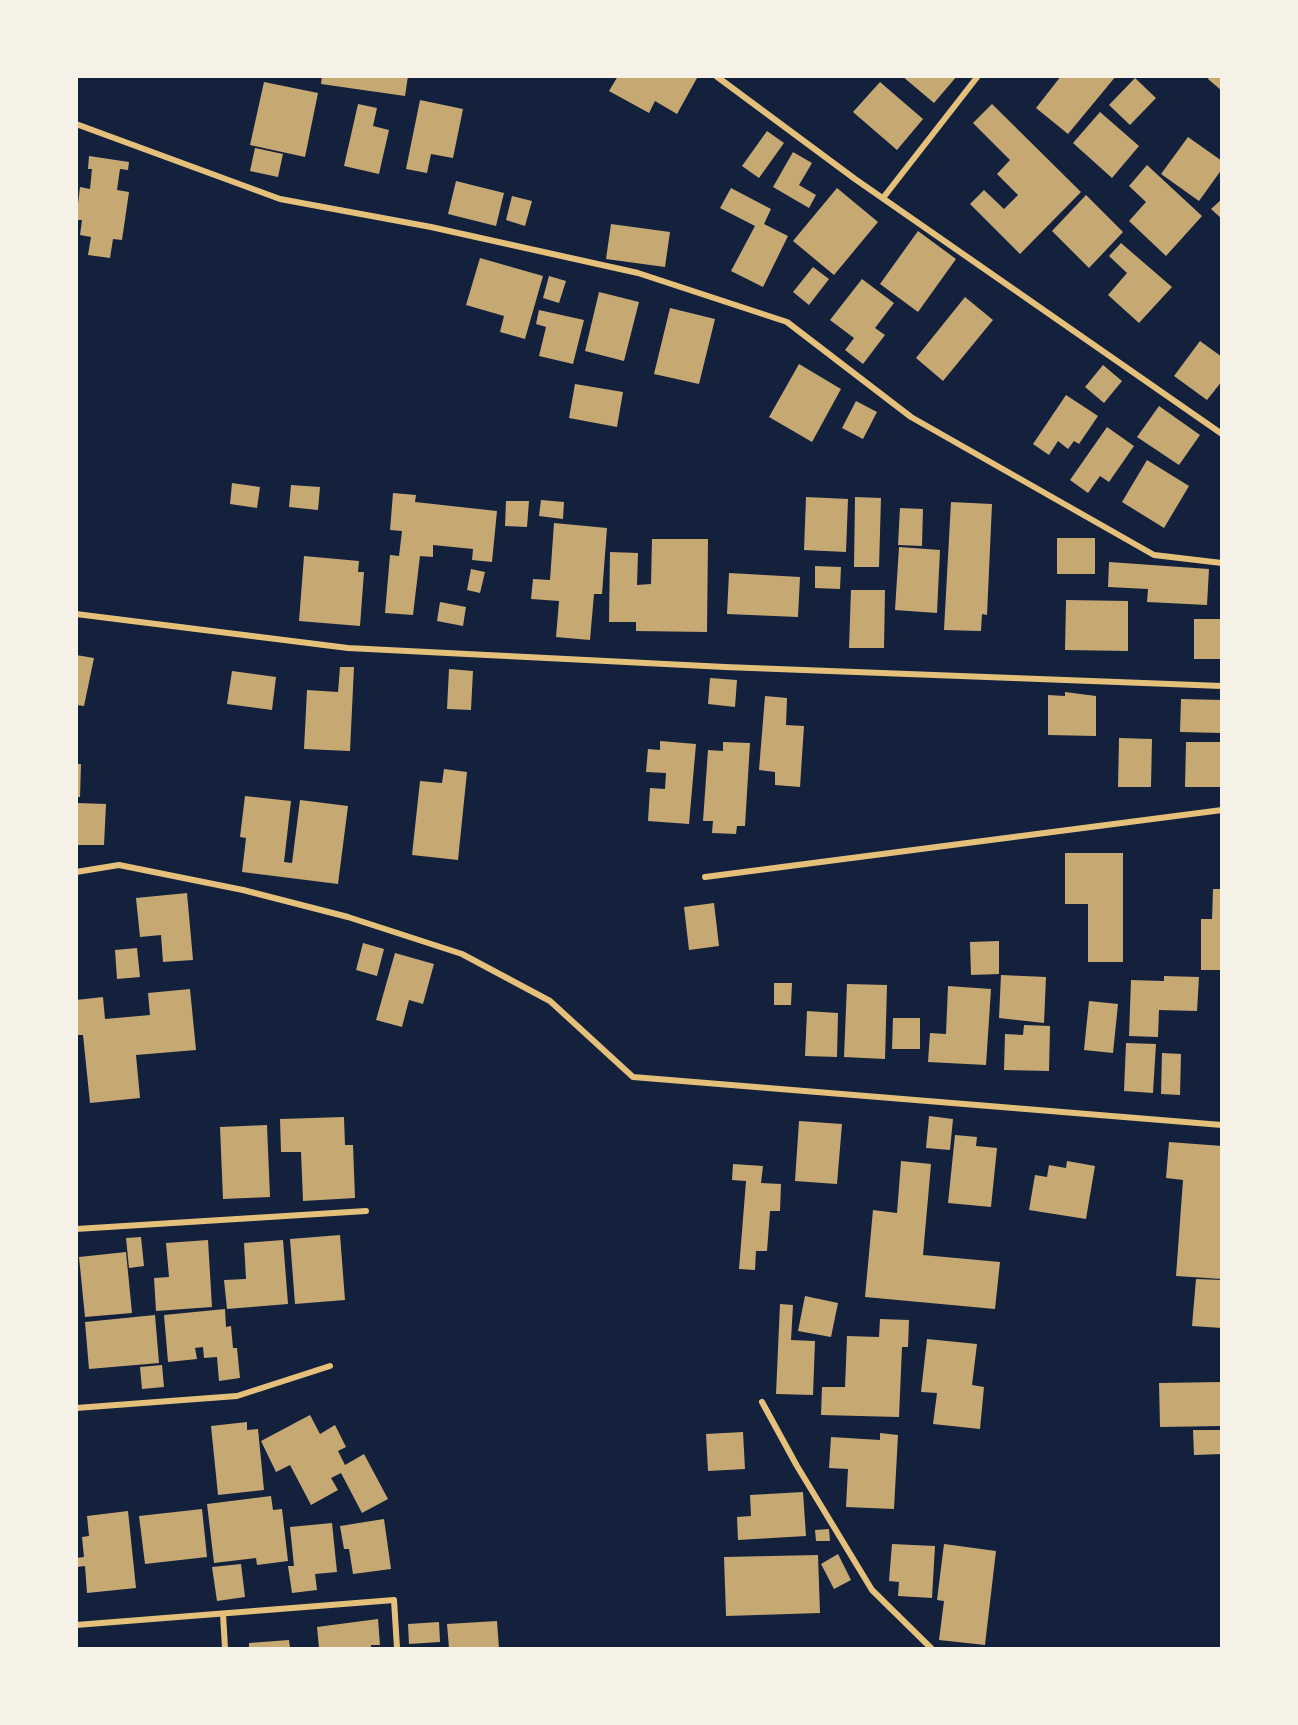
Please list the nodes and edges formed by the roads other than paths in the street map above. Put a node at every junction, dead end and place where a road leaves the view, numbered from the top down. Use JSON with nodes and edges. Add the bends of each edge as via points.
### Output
{"nodes":[{"id":1,"x":716,"y":76,"type":"edge"},
{"id":2,"x":978,"y":76,"type":"edge"},
{"id":3,"x":76,"y":123,"type":"edge"},
{"id":4,"x":883,"y":198,"type":"junction"},
{"id":5,"x":1221,"y":434,"type":"edge"},
{"id":6,"x":1221,"y":563,"type":"edge"},
{"id":7,"x":76,"y":614,"type":"edge"},
{"id":8,"x":1221,"y":686,"type":"edge"},
{"id":9,"x":1221,"y":810,"type":"edge"},
{"id":10,"x":76,"y":872,"type":"edge"},
{"id":11,"x":705,"y":877,"type":"dead end"},
{"id":12,"x":1221,"y":1125,"type":"edge"},
{"id":13,"x":366,"y":1211,"type":"dead end"},
{"id":14,"x":76,"y":1229,"type":"edge"},
{"id":15,"x":330,"y":1366,"type":"dead end"},
{"id":16,"x":762,"y":1402,"type":"dead end"},
{"id":17,"x":76,"y":1408,"type":"edge"},
{"id":18,"x":223,"y":1614,"type":"junction"},
{"id":19,"x":76,"y":1625,"type":"edge"},
{"id":20,"x":225,"y":1648,"type":"edge"},
{"id":21,"x":398,"y":1648,"type":"edge"},
{"id":22,"x":931,"y":1648,"type":"edge"}],
"edges":[{"from":1,"to":4,"type":"street"},
{"from":2,"to":4,"type":"street"},
{"from":3,"to":6,"type":"street","via":[[280,199],[431,227],[638,273],[787,322],[911,417],[1154,555]]},
{"from":4,"to":5,"type":"street"},
{"from":7,"to":8,"type":"street","via":[[348,648]]},
{"from":9,"to":11,"type":"street"},
{"from":10,"to":12,"type":"street","via":[[119,865],[243,890],[348,916],[462,954],[550,1001],[633,1077]]},
{"from":13,"to":14,"type":"street"},
{"from":15,"to":17,"type":"street","via":[[237,1396]]},
{"from":16,"to":22,"type":"street","via":[[872,1590]]},
{"from":18,"to":19,"type":"street"},
{"from":18,"to":20,"type":"street"},
{"from":18,"to":21,"type":"street","via":[[394,1600]]}]}
